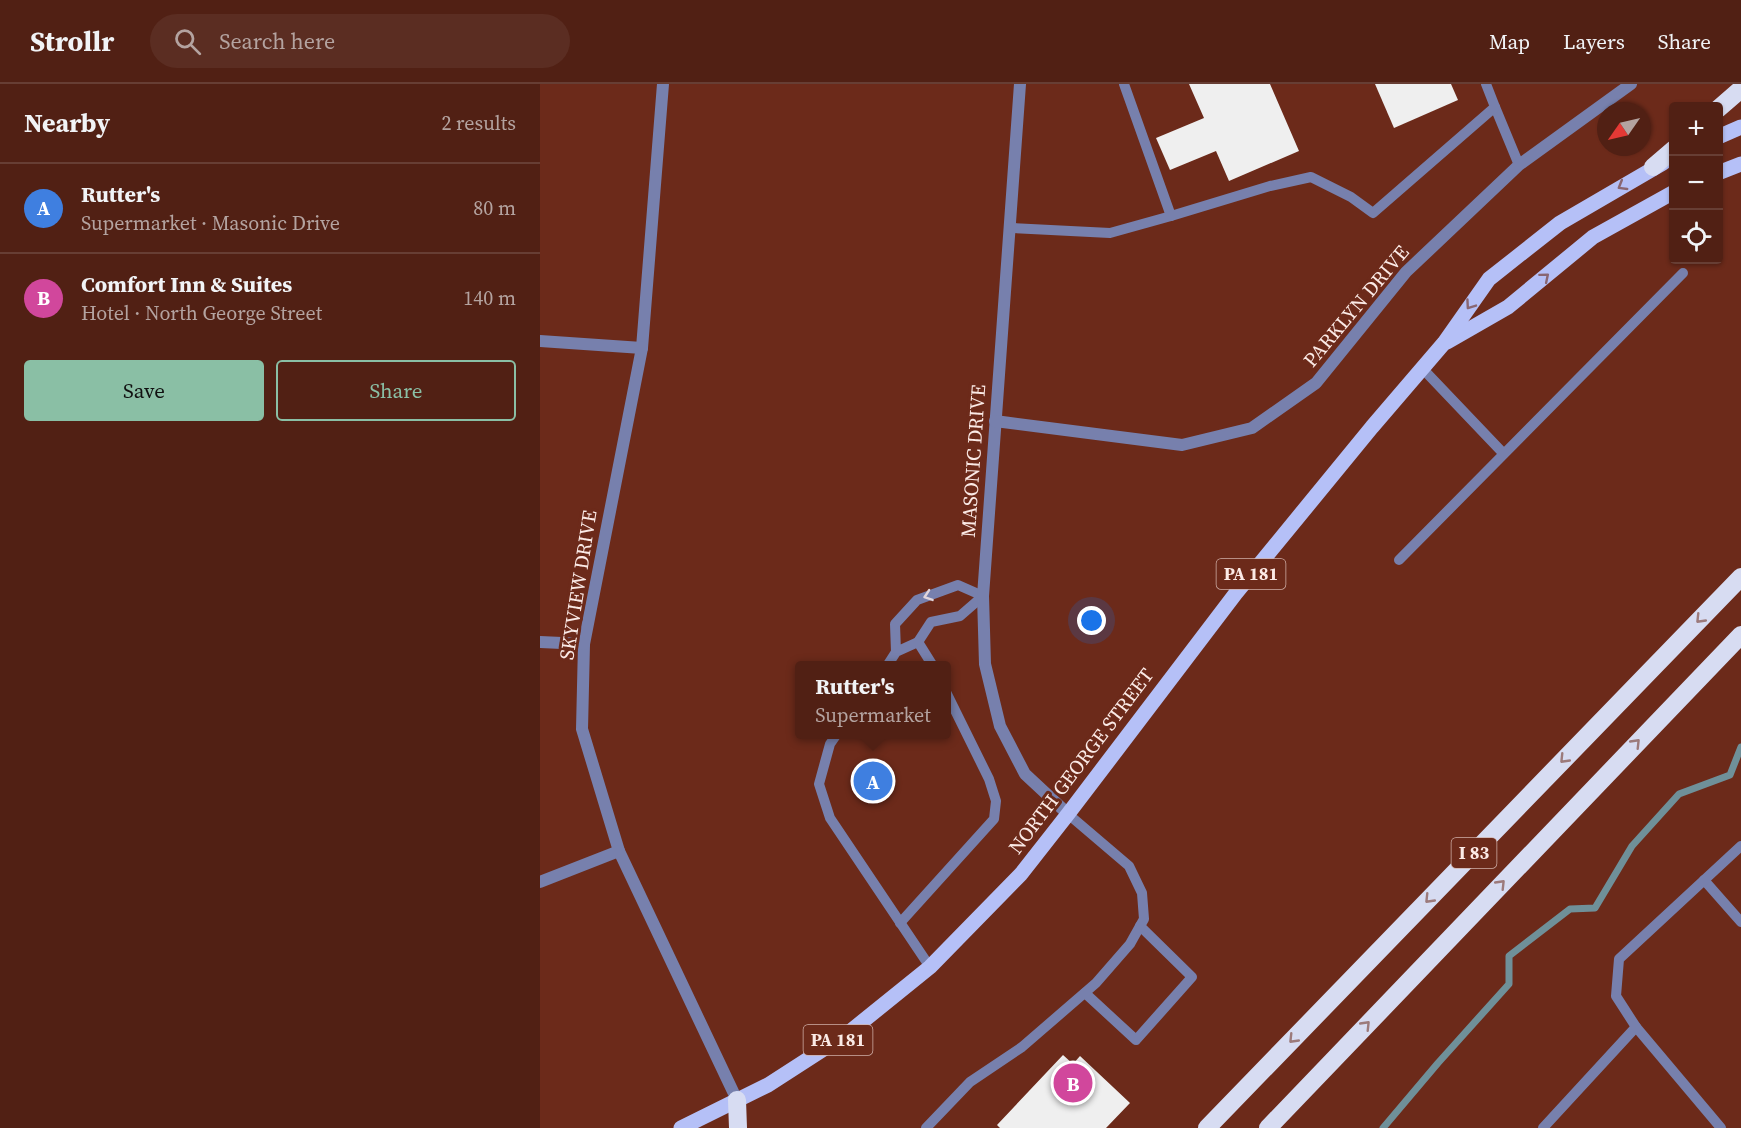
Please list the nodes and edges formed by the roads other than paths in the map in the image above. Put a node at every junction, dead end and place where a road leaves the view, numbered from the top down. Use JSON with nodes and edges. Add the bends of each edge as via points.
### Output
{"nodes":[{"id":1,"x":663,"y":84,"type":"edge"},
{"id":2,"x":1020,"y":84,"type":"edge"},
{"id":3,"x":1124,"y":84,"type":"edge"},
{"id":4,"x":1486,"y":84,"type":"edge"},
{"id":5,"x":1631,"y":84,"type":"edge"},
{"id":6,"x":1741,"y":89,"type":"edge"},
{"id":7,"x":1723,"y":105,"type":"edge"},
{"id":8,"x":1495,"y":107,"type":"junction"},
{"id":9,"x":1741,"y":127,"type":"edge"},
{"id":10,"x":1723,"y":135,"type":"edge"},
{"id":11,"x":1669,"y":153,"type":"edge"},
{"id":12,"x":1669,"y":160,"type":"edge"},
{"id":13,"x":1741,"y":164,"type":"edge"},
{"id":14,"x":1520,"y":165,"type":"junction"},
{"id":15,"x":1653,"y":167,"type":"junction"},
{"id":16,"x":1723,"y":171,"type":"edge"},
{"id":17,"x":1669,"y":195,"type":"edge"},
{"id":18,"x":1171,"y":216,"type":"junction"},
{"id":19,"x":1011,"y":228,"type":"junction"},
{"id":20,"x":1683,"y":273,"type":"dead end"},
{"id":21,"x":540,"y":341,"type":"edge"},
{"id":22,"x":1444,"y":343,"type":"junction"},
{"id":23,"x":642,"y":348,"type":"junction"},
{"id":24,"x":1422,"y":368,"type":"junction"},
{"id":25,"x":995,"y":421,"type":"junction"},
{"id":26,"x":1503,"y":453,"type":"junction"},
{"id":27,"x":1399,"y":560,"type":"dead end"},
{"id":28,"x":1741,"y":577,"type":"edge"},
{"id":29,"x":983,"y":596,"type":"junction"},
{"id":30,"x":1741,"y":635,"type":"edge"},
{"id":31,"x":540,"y":642,"type":"edge"},
{"id":32,"x":918,"y":642,"type":"junction"},
{"id":33,"x":584,"y":644,"type":"junction"},
{"id":34,"x":1741,"y":648,"type":"edge"},
{"id":35,"x":896,"y":652,"type":"junction"},
{"id":36,"x":890,"y":661,"type":"edge"},
{"id":37,"x":930,"y":661,"type":"edge"},
{"id":38,"x":1688,"y":691,"type":"junction"},
{"id":39,"x":951,"y":702,"type":"edge"},
{"id":40,"x":834,"y":739,"type":"edge"},
{"id":41,"x":1068,"y":814,"type":"junction"},
{"id":42,"x":1741,"y":846,"type":"edge"},
{"id":43,"x":619,"y":851,"type":"junction"},
{"id":44,"x":1704,"y":880,"type":"junction"},
{"id":45,"x":540,"y":882,"type":"edge"},
{"id":46,"x":1741,"y":922,"type":"edge"},
{"id":47,"x":900,"y":923,"type":"junction"},
{"id":48,"x":1140,"y":926,"type":"junction"},
{"id":49,"x":930,"y":967,"type":"junction"},
{"id":50,"x":1085,"y":993,"type":"junction"},
{"id":51,"x":1636,"y":1027,"type":"junction"},
{"id":52,"x":738,"y":1100,"type":"junction"},
{"id":53,"x":681,"y":1128,"type":"edge"},
{"id":54,"x":738,"y":1128,"type":"edge"},
{"id":55,"x":926,"y":1128,"type":"edge"},
{"id":56,"x":1207,"y":1128,"type":"edge"},
{"id":57,"x":1268,"y":1128,"type":"edge"},
{"id":58,"x":1543,"y":1128,"type":"edge"},
{"id":59,"x":1721,"y":1128,"type":"edge"}],
"edges":[{"from":1,"to":23,"type":"street","name":"SKYVIEW DRIVE"},
{"from":2,"to":19,"type":"street","name":"MASONIC DRIVE"},
{"from":3,"to":18,"type":"lane"},
{"from":4,"to":8,"type":"lane"},
{"from":5,"to":14,"type":"street","name":"PARKLYN DRIVE"},
{"from":6,"to":7,"type":"highway"},
{"from":8,"to":14,"type":"lane"},
{"from":8,"to":18,"type":"lane","via":[[1373,213],[1311,177]]},
{"from":9,"to":10,"type":"main road"},
{"from":11,"to":15,"type":"highway"},
{"from":12,"to":15,"type":"main road","name":"NORTH GEORGE STREET","number":"PA 181"},
{"from":13,"to":16,"type":"main road"},
{"from":14,"to":25,"type":"street","name":"PARKLYN DRIVE","via":[[1406,272],[1316,383],[1252,428],[1182,445]]},
{"from":15,"to":22,"type":"main road","name":"NORTH GEORGE STREET","number":"PA 181","one_way":true,"via":[[1560,223],[1489,279]]},
{"from":22,"to":17,"type":"main road","name":"NORTH GEORGE STREET","number":"PA 181","one_way":true,"via":[[1508,307],[1593,237]]},
{"from":18,"to":19,"type":"lane","via":[[1110,233]]},
{"from":19,"to":25,"type":"street","name":"MASONIC DRIVE"},
{"from":20,"to":26,"type":"lane"},
{"from":21,"to":23,"type":"street"},
{"from":22,"to":24,"type":"main road","name":"NORTH GEORGE STREET","number":"PA 181"},
{"from":23,"to":33,"type":"street","name":"SKYVIEW DRIVE"},
{"from":24,"to":26,"type":"lane"},
{"from":24,"to":41,"type":"main road","name":"NORTH GEORGE STREET","number":"PA 181","via":[[1236,592]]},
{"from":25,"to":29,"type":"street","name":"MASONIC DRIVE"},
{"from":26,"to":27,"type":"lane"},
{"from":28,"to":56,"type":"highway","number":"I 83","one_way":true},
{"from":29,"to":32,"type":"lane","via":[[960,616],[931,622]]},
{"from":29,"to":35,"type":"lane","one_way":true,"via":[[957,585],[917,600],[895,624]]},
{"from":29,"to":41,"type":"street","name":"MASONIC DRIVE","via":[[985,664],[1000,726],[1025,774]]},
{"from":30,"to":38,"type":"highway","number":"I 83"},
{"from":31,"to":33,"type":"street"},
{"from":32,"to":35,"type":"lane"},
{"from":32,"to":37,"type":"lane"},
{"from":33,"to":43,"type":"street","name":"SKYVIEW DRIVE","via":[[582,729]]},
{"from":34,"to":38,"type":"highway"},
{"from":35,"to":36,"type":"lane"},
{"from":57,"to":38,"type":"highway","number":"I 83","one_way":true},
{"from":39,"to":47,"type":"lane","via":[[989,779],[996,801],[994,819]]},
{"from":40,"to":47,"type":"lane","via":[[819,784],[830,818]]},
{"from":41,"to":48,"type":"lane","via":[[1129,866],[1142,893],[1144,919]]},
{"from":41,"to":49,"type":"main road","name":"NORTH GEORGE STREET","number":"PA 181","via":[[1021,874]]},
{"from":42,"to":44,"type":"lane"},
{"from":43,"to":45,"type":"street"},
{"from":43,"to":52,"type":"street","name":"SKYVIEW DRIVE"},
{"from":44,"to":46,"type":"lane"},
{"from":44,"to":51,"type":"lane","via":[[1619,959],[1616,996]]},
{"from":47,"to":49,"type":"lane"},
{"from":48,"to":50,"type":"lane","via":[[1130,944]]},
{"from":48,"to":50,"type":"lane","via":[[1192,977],[1136,1040]]},
{"from":49,"to":52,"type":"main road","name":"NORTH GEORGE STREET","number":"PA 181","via":[[847,1034]]},
{"from":50,"to":55,"type":"lane","via":[[1022,1047],[970,1082]]},
{"from":51,"to":58,"type":"lane"},
{"from":51,"to":59,"type":"lane"},
{"from":52,"to":53,"type":"main road","name":"NORTH GEORGE STREET","number":"PA 181"},
{"from":52,"to":54,"type":"highway"}]}
